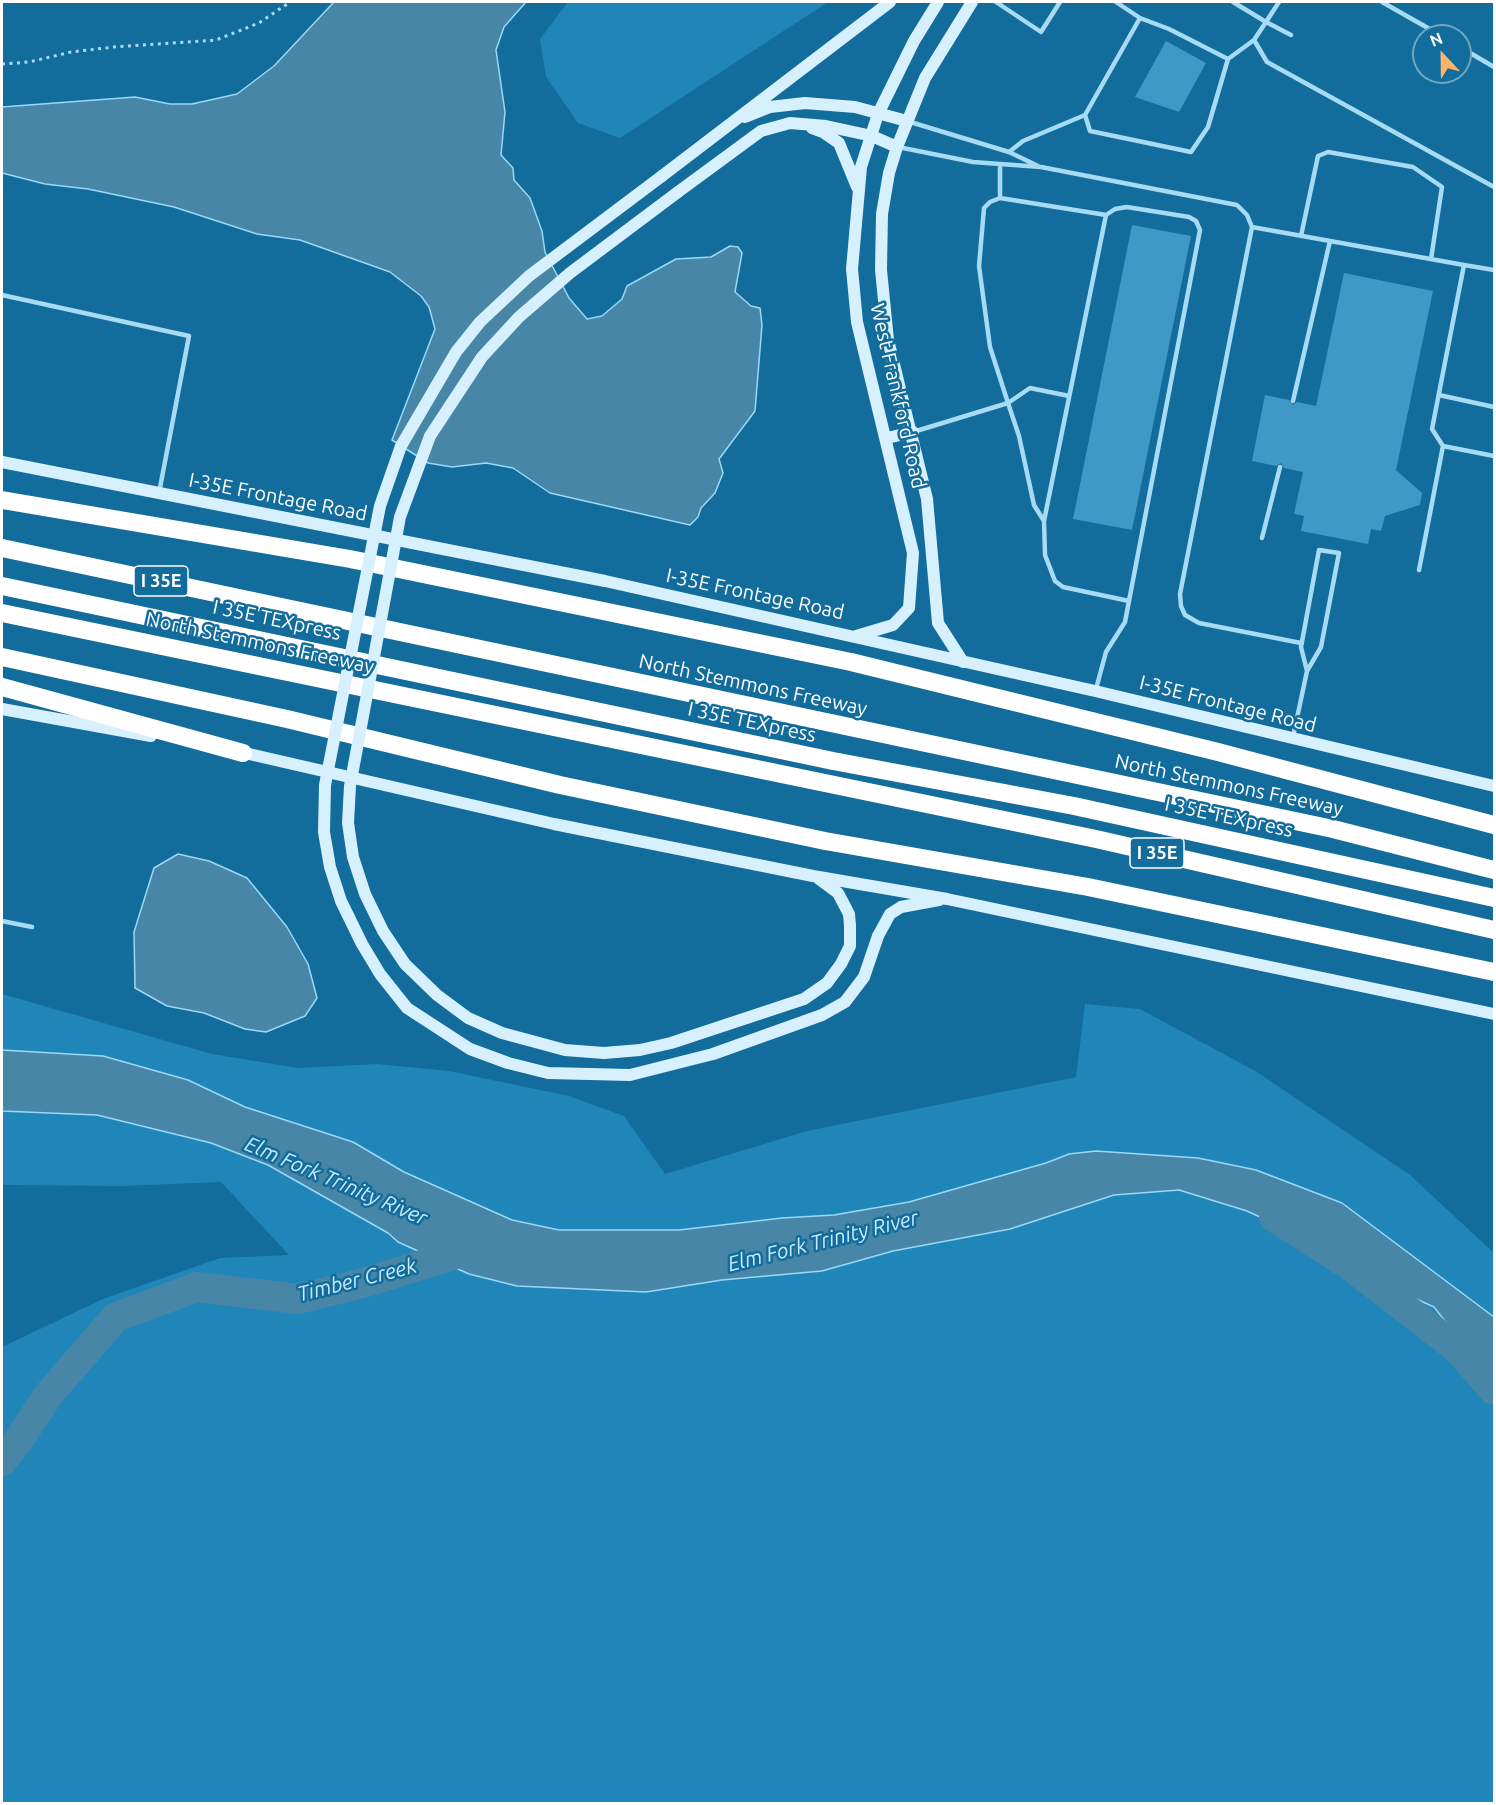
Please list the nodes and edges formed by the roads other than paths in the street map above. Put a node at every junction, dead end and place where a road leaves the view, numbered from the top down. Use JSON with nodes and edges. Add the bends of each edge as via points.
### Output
{"nodes":[{"id":1,"x":890,"y":2,"type":"edge"},
{"id":2,"x":938,"y":2,"type":"edge"},
{"id":3,"x":972,"y":2,"type":"edge"},
{"id":4,"x":996,"y":2,"type":"edge"},
{"id":5,"x":1060,"y":2,"type":"edge"},
{"id":6,"x":1116,"y":2,"type":"edge"},
{"id":7,"x":1233,"y":2,"type":"edge"},
{"id":8,"x":1279,"y":2,"type":"edge"},
{"id":9,"x":1382,"y":2,"type":"edge"},
{"id":10,"x":1140,"y":18,"type":"junction"},
{"id":11,"x":1266,"y":22,"type":"junction"},
{"id":12,"x":1421,"y":24,"type":"edge"},
{"id":13,"x":1291,"y":35,"type":"dead end"},
{"id":14,"x":1254,"y":40,"type":"junction"},
{"id":15,"x":1472,"y":54,"type":"edge"},
{"id":16,"x":1228,"y":59,"type":"junction"},
{"id":17,"x":1494,"y":67,"type":"edge"},
{"id":18,"x":878,"y":114,"type":"junction"},
{"id":19,"x":1084,"y":115,"type":"junction"},
{"id":20,"x":907,"y":121,"type":"junction"},
{"id":21,"x":797,"y":123,"type":"junction"},
{"id":22,"x":728,"y":124,"type":"junction"},
{"id":23,"x":872,"y":136,"type":"junction"},
{"id":24,"x":897,"y":147,"type":"junction"},
{"id":25,"x":1008,"y":152,"type":"junction"},
{"id":26,"x":1000,"y":164,"type":"junction"},
{"id":27,"x":1041,"y":167,"type":"junction"},
{"id":28,"x":1494,"y":187,"type":"edge"},
{"id":29,"x":858,"y":190,"type":"junction"},
{"id":30,"x":1000,"y":198,"type":"junction"},
{"id":31,"x":1106,"y":215,"type":"junction"},
{"id":32,"x":1252,"y":227,"type":"junction"},
{"id":33,"x":1301,"y":236,"type":"junction"},
{"id":34,"x":1330,"y":241,"type":"junction"},
{"id":35,"x":1431,"y":259,"type":"junction"},
{"id":36,"x":1464,"y":265,"type":"junction"},
{"id":37,"x":1494,"y":270,"type":"edge"},
{"id":38,"x":2,"y":295,"type":"edge"},
{"id":39,"x":1439,"y":395,"type":"junction"},
{"id":40,"x":1069,"y":396,"type":"junction"},
{"id":41,"x":1293,"y":401,"type":"dead end"},
{"id":42,"x":1008,"y":403,"type":"junction"},
{"id":43,"x":1494,"y":407,"type":"edge"},
{"id":44,"x":913,"y":432,"type":"junction"},
{"id":45,"x":887,"y":438,"type":"junction"},
{"id":46,"x":1443,"y":446,"type":"junction"},
{"id":47,"x":1494,"y":456,"type":"edge"},
{"id":48,"x":2,"y":462,"type":"edge"},
{"id":49,"x":1280,"y":467,"type":"dead end"},
{"id":50,"x":159,"y":493,"type":"junction"},
{"id":51,"x":2,"y":500,"type":"edge"},
{"id":52,"x":1044,"y":521,"type":"junction"},
{"id":53,"x":1262,"y":538,"type":"dead end"},
{"id":54,"x":2,"y":548,"type":"edge"},
{"id":55,"x":1419,"y":570,"type":"dead end"},
{"id":56,"x":2,"y":586,"type":"edge"},
{"id":57,"x":1129,"y":601,"type":"junction"},
{"id":58,"x":2,"y":613,"type":"edge"},
{"id":59,"x":855,"y":636,"type":"junction"},
{"id":60,"x":1301,"y":643,"type":"junction"},
{"id":61,"x":6,"y":658,"type":"edge"},
{"id":62,"x":963,"y":662,"type":"junction"},
{"id":63,"x":1306,"y":671,"type":"junction"},
{"id":64,"x":2,"y":687,"type":"edge"},
{"id":65,"x":1095,"y":691,"type":"junction"},
{"id":66,"x":2,"y":708,"type":"edge"},
{"id":67,"x":1293,"y":740,"type":"junction"},
{"id":68,"x":243,"y":753,"type":"junction"},
{"id":69,"x":1494,"y":786,"type":"edge"},
{"id":70,"x":1494,"y":825,"type":"edge"},
{"id":71,"x":1494,"y":870,"type":"edge"},
{"id":72,"x":813,"y":876,"type":"junction"},
{"id":73,"x":947,"y":898,"type":"junction"},
{"id":74,"x":1494,"y":898,"type":"edge"},
{"id":75,"x":2,"y":921,"type":"edge"},
{"id":76,"x":32,"y":927,"type":"dead end"},
{"id":77,"x":1494,"y":930,"type":"edge"},
{"id":78,"x":1494,"y":972,"type":"edge"},
{"id":79,"x":1494,"y":1014,"type":"edge"}],
"edges":[{"from":1,"to":22,"type":"main road"},
{"from":2,"to":18,"type":"main road","name":"West Frankford Road"},
{"from":3,"to":20,"type":"main road","name":"West Frankford Road","via":[[925,78]]},
{"from":4,"to":5,"type":"lane","via":[[1041,32]]},
{"from":6,"to":10,"type":"lane"},
{"from":7,"to":11,"type":"lane"},
{"from":8,"to":11,"type":"lane"},
{"from":9,"to":12,"type":"lane"},
{"from":10,"to":16,"type":"lane"},
{"from":10,"to":19,"type":"lane"},
{"from":11,"to":13,"type":"lane"},
{"from":11,"to":14,"type":"lane"},
{"from":14,"to":16,"type":"lane"},
{"from":14,"to":28,"type":"lane","via":[[1267,62]]},
{"from":15,"to":17,"type":"lane"},
{"from":16,"to":19,"type":"lane","via":[[1208,127],[1191,152],[1089,131]]},
{"from":18,"to":20,"type":"main road"},
{"from":18,"to":22,"type":"main road","via":[[832,103],[804,103],[770,107]]},
{"from":18,"to":23,"type":"main road","name":"West Frankford Road"},
{"from":19,"to":25,"type":"lane","via":[[1023,141]]},
{"from":20,"to":24,"type":"main road","name":"West Frankford Road"},
{"from":20,"to":25,"type":"lane"},
{"from":21,"to":23,"type":"main road"},
{"from":21,"to":29,"type":"main road","via":[[839,143]]},
{"from":21,"to":72,"type":"main road","bridge":true,"via":[[761,131],[570,273],[519,317],[456,393],[430,436],[400,517],[352,775],[348,823],[353,857],[365,894],[405,964],[436,995],[468,1018],[502,1033],[565,1050],[640,1050],[804,999],[826,983],[850,946],[849,914],[838,893]]},
{"from":22,"to":73,"type":"main road","bridge":true,"via":[[529,276],[480,322],[456,352],[401,446],[380,506],[325,785],[324,832],[330,867],[362,944],[407,1008],[470,1049],[548,1073],[630,1076],[713,1054],[822,1015],[845,1002],[864,977],[890,914],[901,907]]},
{"from":23,"to":24,"type":"main road"},
{"from":23,"to":29,"type":"main road","name":"West Frankford Road"},
{"from":24,"to":26,"type":"lane"},
{"from":24,"to":44,"type":"main road","name":"West Frankford Road","via":[[882,214],[880,270],[888,340]]},
{"from":25,"to":27,"type":"lane"},
{"from":26,"to":27,"type":"lane"},
{"from":26,"to":30,"type":"lane"},
{"from":27,"to":32,"type":"lane","via":[[1237,205]]},
{"from":29,"to":45,"type":"main road","name":"West Frankford Road","via":[[852,269],[857,322]]},
{"from":30,"to":31,"type":"lane"},
{"from":30,"to":42,"type":"lane","via":[[984,208],[979,266],[990,347]]},
{"from":31,"to":40,"type":"lane"},
{"from":31,"to":57,"type":"lane","via":[[1127,207],[1179,215],[1196,221],[1200,230]]},
{"from":32,"to":33,"type":"lane"},
{"from":32,"to":60,"type":"lane","via":[[1180,594],[1181,606],[1185,615],[1199,623]]},
{"from":33,"to":34,"type":"lane"},
{"from":33,"to":35,"type":"lane","via":[[1318,156],[1328,152],[1402,165],[1413,167],[1442,187]]},
{"from":34,"to":35,"type":"lane"},
{"from":34,"to":41,"type":"lane"},
{"from":35,"to":36,"type":"lane"},
{"from":36,"to":37,"type":"lane"},
{"from":36,"to":39,"type":"lane"},
{"from":38,"to":50,"type":"lane","via":[[189,336]]},
{"from":39,"to":43,"type":"lane"},
{"from":39,"to":46,"type":"lane","via":[[1432,429]]},
{"from":40,"to":42,"type":"lane","via":[[1030,388]]},
{"from":40,"to":52,"type":"lane"},
{"from":42,"to":44,"type":"lane"},
{"from":42,"to":52,"type":"lane","via":[[1034,505]]},
{"from":44,"to":45,"type":"main road"},
{"from":44,"to":62,"type":"main road","name":"West Frankford Road","via":[[927,499],[938,623]]},
{"from":45,"to":59,"type":"main road","name":"West Frankford Road","via":[[913,553],[909,608],[893,626]]},
{"from":46,"to":47,"type":"lane"},
{"from":46,"to":55,"type":"lane"},
{"from":48,"to":50,"type":"main road","name":"I-35E Frontage Road"},
{"from":49,"to":53,"type":"lane"},
{"from":50,"to":59,"type":"main road","name":"I-35E Frontage Road","via":[[605,581]]},
{"from":51,"to":70,"type":"highway","via":[[350,559],[851,662]]},
{"from":52,"to":57,"type":"lane","via":[[1045,555],[1055,581],[1064,587]]},
{"from":54,"to":71,"type":"highway","name":"North Stemmons Freeway","number":"I 35E","via":[[1333,829]]},
{"from":56,"to":74,"type":"highway","name":"I 35E TEXpress","via":[[594,712],[1074,806]]},
{"from":57,"to":65,"type":"lane","via":[[1125,622],[1106,652]]},
{"from":58,"to":77,"type":"highway","name":"North Stemmons Freeway","number":"I 35E","via":[[1096,839]]},
{"from":59,"to":62,"type":"main road","name":"I-35E Frontage Road"},
{"from":60,"to":63,"type":"lane"},
{"from":60,"to":63,"type":"lane","via":[[1318,550],[1339,553],[1321,647]]},
{"from":61,"to":78,"type":"highway","via":[[287,719],[560,786],[825,841],[1088,887]]},
{"from":62,"to":65,"type":"main road","name":"I-35E Frontage Road"},
{"from":63,"to":67,"type":"lane"},
{"from":64,"to":68,"type":"highway"},
{"from":65,"to":67,"type":"main road","name":"I-35E Frontage Road"},
{"from":66,"to":68,"type":"main road"},
{"from":67,"to":69,"type":"main road","name":"I-35E Frontage Road"},
{"from":68,"to":72,"type":"main road","via":[[554,824]]},
{"from":72,"to":73,"type":"main road"},
{"from":73,"to":79,"type":"main road"},
{"from":75,"to":76,"type":"lane"}]}
